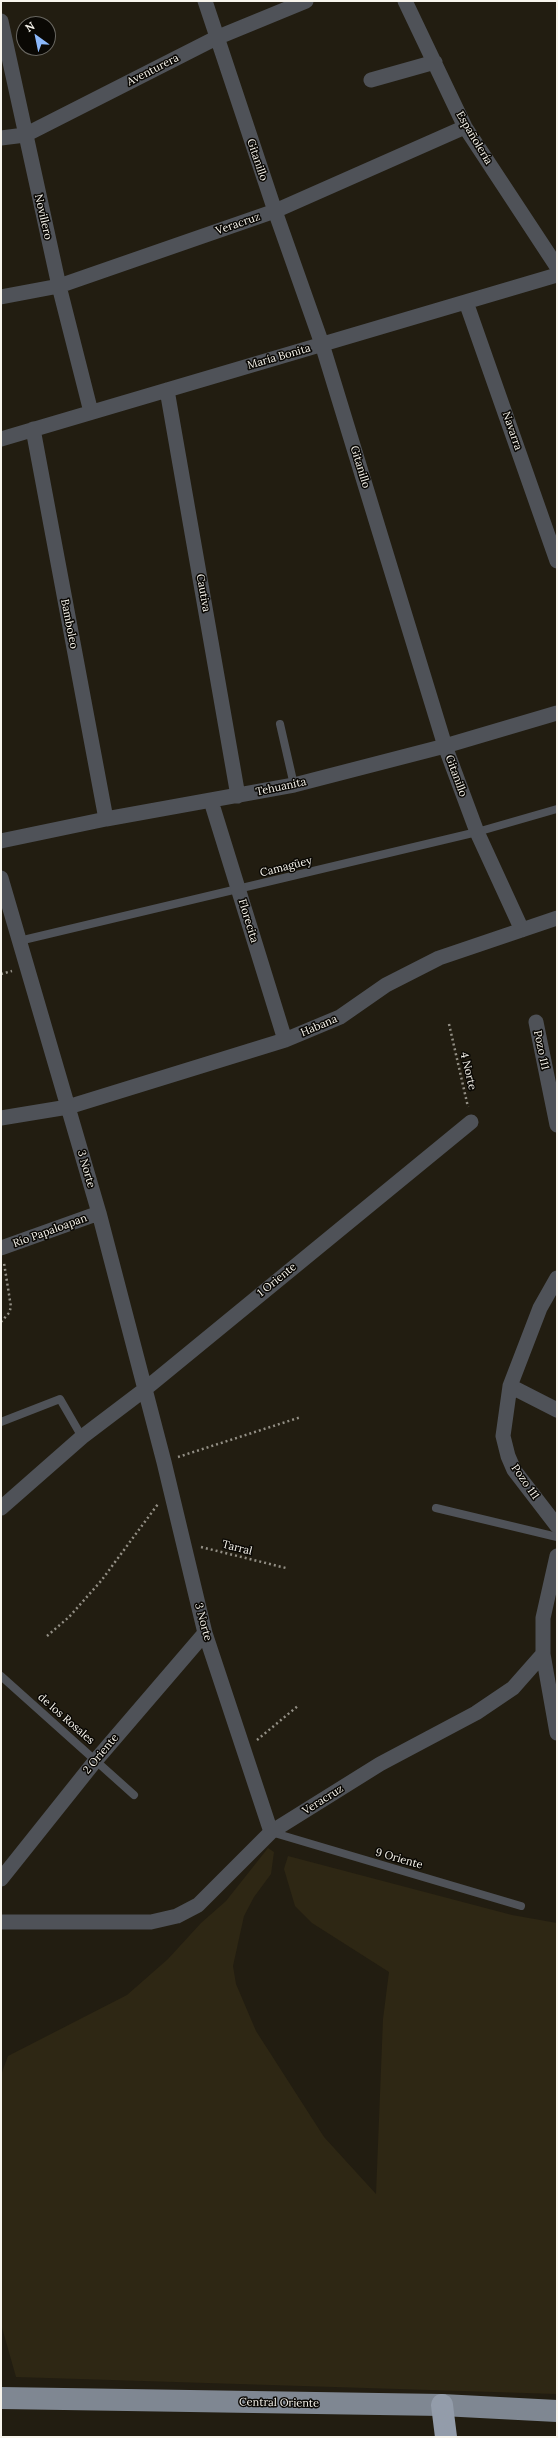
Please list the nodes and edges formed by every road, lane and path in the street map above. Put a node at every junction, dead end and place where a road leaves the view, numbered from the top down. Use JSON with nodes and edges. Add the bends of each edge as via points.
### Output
{"nodes":[{"id":1,"x":205,"y":1,"type":"edge"},
{"id":2,"x":306,"y":1,"type":"edge"},
{"id":3,"x":405,"y":1,"type":"edge"},
{"id":4,"x":1,"y":21,"type":"edge"},
{"id":5,"x":216,"y":38,"type":"junction"},
{"id":6,"x":434,"y":62,"type":"junction"},
{"id":7,"x":371,"y":80,"type":"dead end"},
{"id":8,"x":466,"y":127,"type":"junction"},
{"id":9,"x":25,"y":134,"type":"junction"},
{"id":10,"x":1,"y":138,"type":"edge"},
{"id":11,"x":275,"y":211,"type":"junction"},
{"id":12,"x":557,"y":267,"type":"edge"},
{"id":13,"x":557,"y":275,"type":"edge"},
{"id":14,"x":59,"y":286,"type":"junction"},
{"id":15,"x":1,"y":297,"type":"edge"},
{"id":16,"x":466,"y":302,"type":"junction"},
{"id":17,"x":322,"y":344,"type":"junction"},
{"id":18,"x":167,"y":390,"type":"junction"},
{"id":19,"x":91,"y":412,"type":"junction"},
{"id":20,"x":33,"y":429,"type":"junction"},
{"id":21,"x":1,"y":439,"type":"edge"},
{"id":22,"x":557,"y":561,"type":"edge"},
{"id":23,"x":557,"y":713,"type":"edge"},
{"id":24,"x":280,"y":724,"type":"dead end"},
{"id":25,"x":445,"y":746,"type":"junction"},
{"id":26,"x":294,"y":785,"type":"junction"},
{"id":27,"x":238,"y":796,"type":"junction"},
{"id":28,"x":212,"y":801,"type":"junction"},
{"id":29,"x":557,"y":809,"type":"edge"},
{"id":30,"x":106,"y":819,"type":"junction"},
{"id":31,"x":477,"y":832,"type":"junction"},
{"id":32,"x":1,"y":841,"type":"edge"},
{"id":33,"x":1,"y":878,"type":"edge"},
{"id":34,"x":238,"y":890,"type":"junction"},
{"id":35,"x":557,"y":918,"type":"edge"},
{"id":36,"x":522,"y":930,"type":"junction"},
{"id":37,"x":19,"y":941,"type":"junction"},
{"id":38,"x":536,"y":1022,"type":"dead end"},
{"id":39,"x":449,"y":1024,"type":"dead end"},
{"id":40,"x":285,"y":1040,"type":"junction"},
{"id":41,"x":68,"y":1107,"type":"junction"},
{"id":42,"x":1,"y":1118,"type":"edge"},
{"id":43,"x":471,"y":1122,"type":"joint"},
{"id":44,"x":557,"y":1125,"type":"edge"},
{"id":45,"x":99,"y":1213,"type":"junction"},
{"id":46,"x":1,"y":1248,"type":"edge"},
{"id":47,"x":557,"y":1278,"type":"edge"},
{"id":48,"x":1,"y":1322,"type":"edge"},
{"id":49,"x":510,"y":1386,"type":"junction"},
{"id":50,"x":144,"y":1390,"type":"junction"},
{"id":51,"x":557,"y":1410,"type":"edge"},
{"id":52,"x":301,"y":1417,"type":"dead end"},
{"id":53,"x":1,"y":1422,"type":"edge"},
{"id":54,"x":82,"y":1437,"type":"junction"},
{"id":55,"x":164,"y":1462,"type":"junction"},
{"id":56,"x":170,"y":1489,"type":"junction"},
{"id":57,"x":1,"y":1508,"type":"edge"},
{"id":58,"x":436,"y":1508,"type":"dead end"},
{"id":59,"x":557,"y":1526,"type":"edge"},
{"id":60,"x":557,"y":1537,"type":"edge"},
{"id":61,"x":183,"y":1543,"type":"junction"},
{"id":62,"x":557,"y":1558,"type":"edge"},
{"id":63,"x":286,"y":1568,"type":"dead end"},
{"id":64,"x":205,"y":1633,"type":"junction"},
{"id":65,"x":47,"y":1636,"type":"dead end"},
{"id":66,"x":542,"y":1654,"type":"junction"},
{"id":67,"x":1,"y":1676,"type":"edge"},
{"id":68,"x":299,"y":1705,"type":"dead end"},
{"id":69,"x":557,"y":1732,"type":"edge"},
{"id":70,"x":243,"y":1752,"type":"junction"},
{"id":71,"x":96,"y":1760,"type":"junction"},
{"id":72,"x":134,"y":1795,"type":"dead end"},
{"id":73,"x":271,"y":1832,"type":"junction"},
{"id":74,"x":1,"y":1879,"type":"edge"},
{"id":75,"x":521,"y":1906,"type":"dead end"},
{"id":76,"x":1,"y":1922,"type":"edge"},
{"id":77,"x":1,"y":2398,"type":"edge"},
{"id":78,"x":442,"y":2405,"type":"junction"},
{"id":79,"x":557,"y":2411,"type":"edge"},
{"id":80,"x":446,"y":2437,"type":"edge"}],
"edges":[{"from":1,"to":5,"type":"street","name":"Gitanillo"},
{"from":2,"to":5,"type":"street","name":"Aventurera"},
{"from":3,"to":6,"type":"street","name":"Españolería"},
{"from":4,"to":9,"type":"street","name":"Novillero"},
{"from":5,"to":9,"type":"street","name":"Aventurera"},
{"from":5,"to":11,"type":"street","name":"Gitanillo"},
{"from":6,"to":7,"type":"street"},
{"from":6,"to":8,"type":"street","name":"Españolería"},
{"from":8,"to":11,"type":"street","name":"Veracruz"},
{"from":8,"to":12,"type":"street","name":"Españolería"},
{"from":9,"to":10,"type":"street","name":"Aventurera"},
{"from":9,"to":14,"type":"street","name":"Novillero"},
{"from":11,"to":14,"type":"street","name":"Veracruz"},
{"from":11,"to":17,"type":"street","name":"Gitanillo"},
{"from":13,"to":16,"type":"street","name":"María Bonita"},
{"from":14,"to":15,"type":"street","name":"Veracruz"},
{"from":14,"to":19,"type":"street","name":"Novillero"},
{"from":16,"to":17,"type":"street","name":"María Bonita"},
{"from":16,"to":22,"type":"street","name":"Navarra"},
{"from":17,"to":18,"type":"street","name":"María Bonita"},
{"from":17,"to":25,"type":"street","name":"Gitanillo"},
{"from":18,"to":19,"type":"street","name":"María Bonita"},
{"from":18,"to":27,"type":"street","name":"Cautiva"},
{"from":19,"to":20,"type":"street","name":"María Bonita"},
{"from":20,"to":21,"type":"street","name":"María Bonita"},
{"from":20,"to":30,"type":"street","name":"Bamboleo"},
{"from":23,"to":25,"type":"street","name":"Tehuanita"},
{"from":24,"to":26,"type":"lane"},
{"from":25,"to":26,"type":"street","name":"Tehuanita"},
{"from":25,"to":31,"type":"street","name":"Gitanillo"},
{"from":26,"to":27,"type":"street","name":"Tehuanita"},
{"from":27,"to":28,"type":"street","name":"Tehuanita"},
{"from":28,"to":30,"type":"street","name":"Tehuanita"},
{"from":28,"to":34,"type":"street","name":"Florecita"},
{"from":29,"to":31,"type":"lane","name":"Camagüey"},
{"from":30,"to":32,"type":"street","name":"Tehuanita"},
{"from":31,"to":34,"type":"lane","name":"Camagüey"},
{"from":31,"to":36,"type":"street","name":"Gitanillo"},
{"from":33,"to":37,"type":"street","name":"3 Norte"},
{"from":34,"to":37,"type":"lane","name":"Camagüey"},
{"from":34,"to":40,"type":"street","name":"Florecita"},
{"from":35,"to":36,"type":"street","name":"Habana"},
{"from":36,"to":40,"type":"street","name":"Habana","via":[[439,958],[386,985],[340,1017]]},
{"from":37,"to":41,"type":"street","name":"3 Norte"},
{"from":38,"to":44,"type":"street","name":"Pozo 111"},
{"from":39,"to":43,"type":"path","name":"4 Norte"},
{"from":40,"to":41,"type":"street","name":"Habana"},
{"from":41,"to":42,"type":"street","name":"Habana"},
{"from":41,"to":45,"type":"street","name":"3 Norte"},
{"from":43,"to":50,"type":"street","name":"1 Oriente"},
{"from":45,"to":46,"type":"street","name":"Río Papaloapan"},
{"from":45,"to":50,"type":"street","name":"3 Norte"},
{"from":46,"to":48,"type":"path","via":[[11,1307]]},
{"from":47,"to":49,"type":"street","name":"Pozo 111","via":[[540,1308]]},
{"from":49,"to":51,"type":"street"},
{"from":49,"to":59,"type":"street","name":"Pozo 111","via":[[503,1436],[508,1456],[514,1470]]},
{"from":50,"to":54,"type":"street","name":"1 Oriente"},
{"from":50,"to":55,"type":"street","name":"3 Norte"},
{"from":52,"to":55,"type":"path"},
{"from":53,"to":54,"type":"lane","via":[[60,1399]]},
{"from":54,"to":57,"type":"street","name":"1 Oriente"},
{"from":55,"to":56,"type":"street","name":"3 Norte"},
{"from":56,"to":61,"type":"street","name":"3 Norte"},
{"from":56,"to":65,"type":"path","via":[[101,1581]]},
{"from":58,"to":60,"type":"lane"},
{"from":61,"to":63,"type":"path","name":"Tarral"},
{"from":61,"to":64,"type":"street","name":"3 Norte"},
{"from":62,"to":66,"type":"street","via":[[543,1618]]},
{"from":64,"to":70,"type":"street","name":"3 Norte"},
{"from":64,"to":71,"type":"street","name":"2 Oriente"},
{"from":66,"to":69,"type":"street"},
{"from":66,"to":73,"type":"street","name":"Veracruz","via":[[513,1688],[476,1713],[380,1764]]},
{"from":67,"to":71,"type":"lane","name":"de los Rosales"},
{"from":68,"to":70,"type":"path"},
{"from":70,"to":73,"type":"street","name":"3 Norte"},
{"from":71,"to":72,"type":"lane","name":"de los Rosales"},
{"from":71,"to":74,"type":"street","name":"2 Oriente"},
{"from":73,"to":75,"type":"lane","name":"9 Oriente"},
{"from":73,"to":76,"type":"street","name":"Veracruz","via":[[198,1905],[177,1916],[151,1922]]},
{"from":77,"to":78,"type":"main road","name":"Central Oriente"},
{"from":78,"to":79,"type":"main road","name":"Central Oriente"},
{"from":78,"to":80,"type":"highway"}]}
